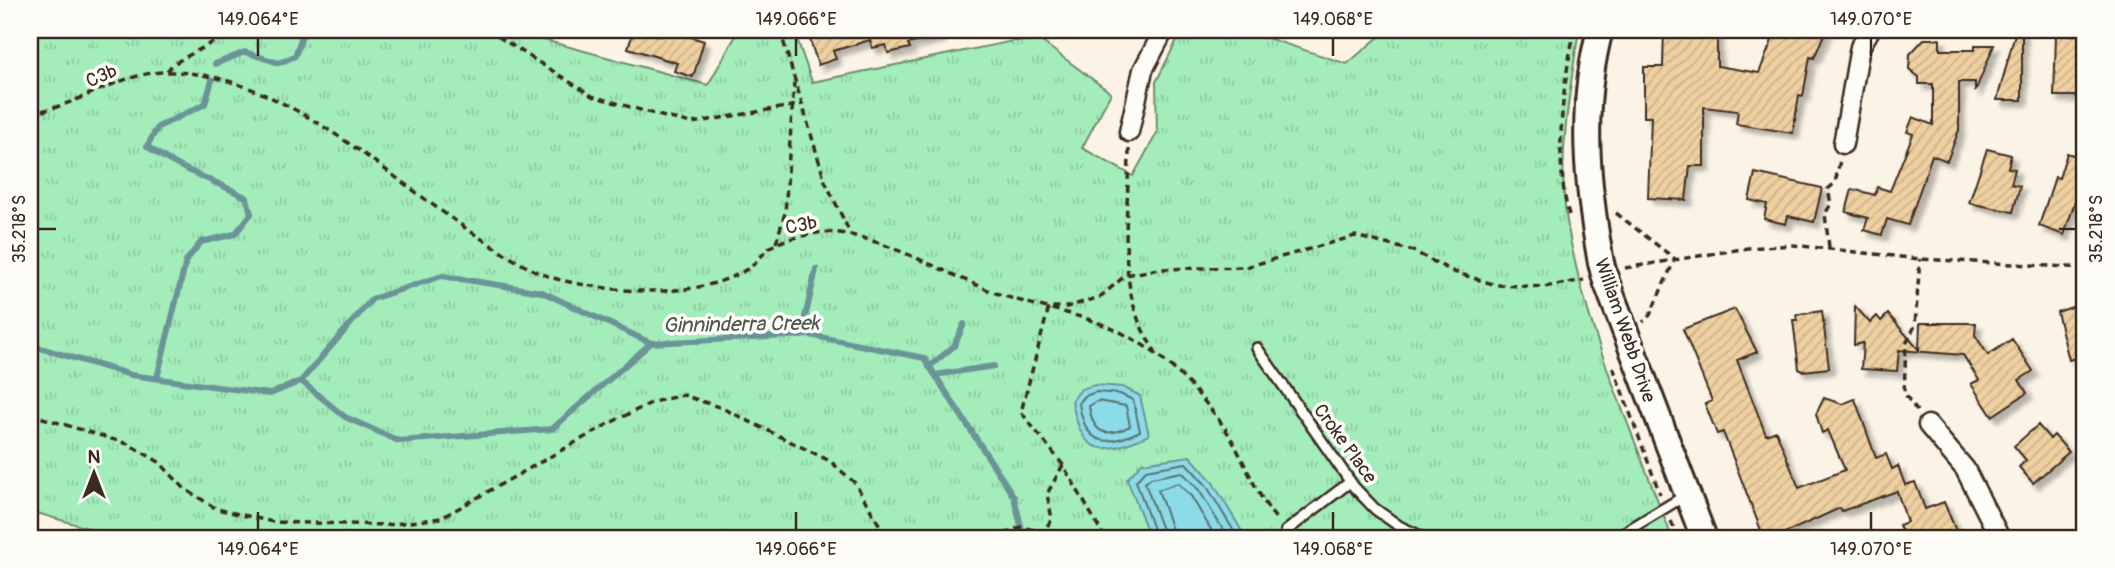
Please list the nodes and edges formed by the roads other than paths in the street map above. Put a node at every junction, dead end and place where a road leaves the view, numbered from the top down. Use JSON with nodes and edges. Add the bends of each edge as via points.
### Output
{"nodes":[{"id":1,"x":1164,"y":30,"type":"edge"},
{"id":2,"x":1600,"y":30,"type":"edge"},
{"id":3,"x":1870,"y":30,"type":"edge"},
{"id":4,"x":1129,"y":132,"type":"road end"},
{"id":5,"x":1843,"y":144,"type":"road end"},
{"id":6,"x":1257,"y":348,"type":"dead end"},
{"id":7,"x":1928,"y":425,"type":"road end"},
{"id":8,"x":1350,"y":482,"type":"junction"},
{"id":9,"x":1687,"y":495,"type":"junction"},
{"id":10,"x":1286,"y":531,"type":"road end"},
{"id":11,"x":1425,"y":538,"type":"edge"},
{"id":12,"x":1615,"y":538,"type":"edge"},
{"id":13,"x":1704,"y":538,"type":"edge"},
{"id":14,"x":2000,"y":538,"type":"edge"}],
"edges":[{"from":1,"to":4,"type":"street","via":[[1143,70]]},
{"from":2,"to":9,"type":"main road","name":"William Webb Drive","via":[[1586,144],[1589,198],[1602,273]]},
{"from":3,"to":5,"type":"street","via":[[1860,47]]},
{"from":6,"to":8,"type":"lane","name":"Croke Place"},
{"from":7,"to":14,"type":"street","via":[[1965,469]]},
{"from":8,"to":10,"type":"lane"},
{"from":8,"to":11,"type":"lane","name":"Croke Place","via":[[1375,509]]},
{"from":9,"to":12,"type":"lane"},
{"from":9,"to":13,"type":"main road","name":"William Webb Drive"}]}
